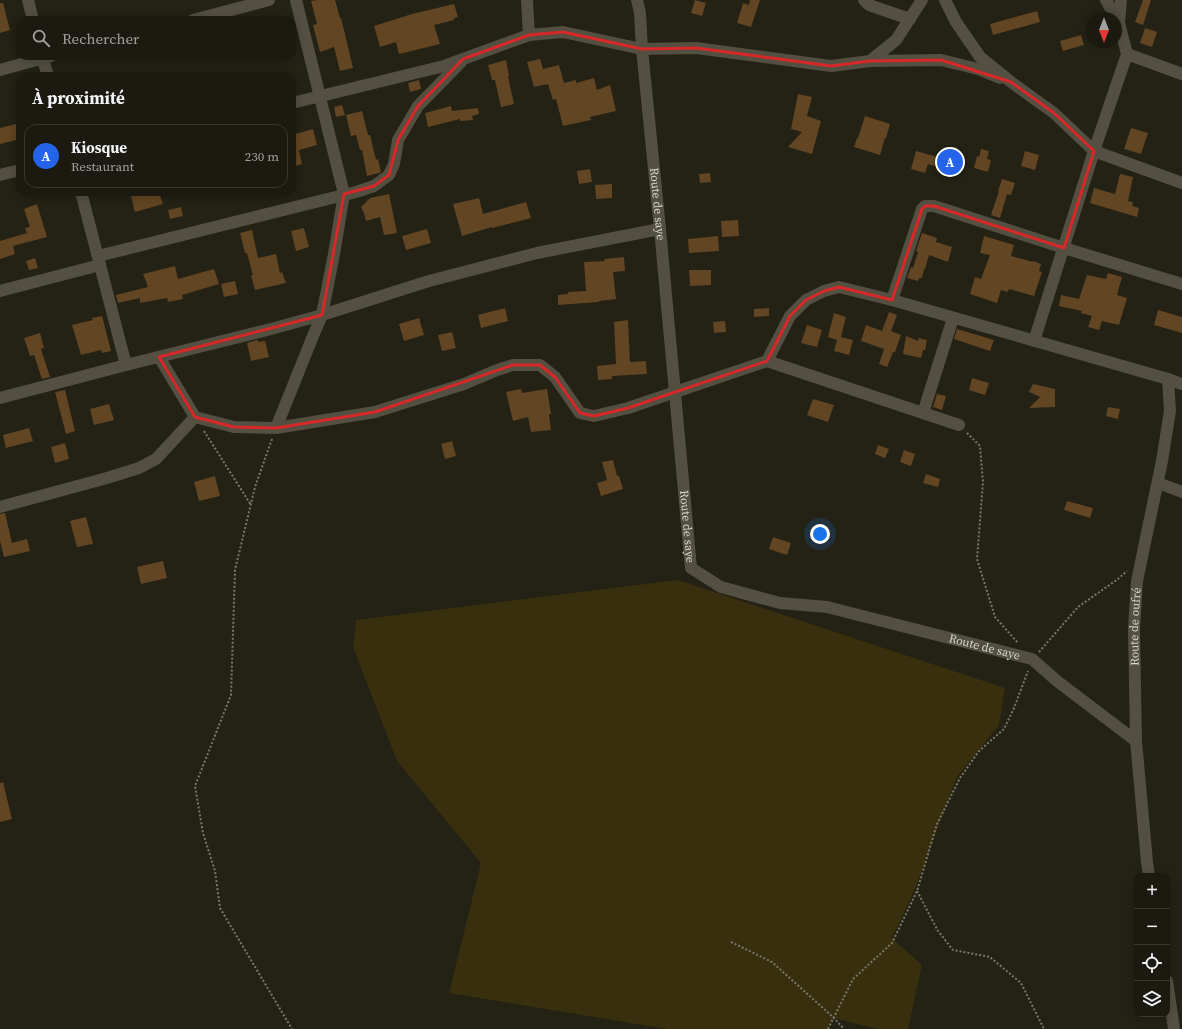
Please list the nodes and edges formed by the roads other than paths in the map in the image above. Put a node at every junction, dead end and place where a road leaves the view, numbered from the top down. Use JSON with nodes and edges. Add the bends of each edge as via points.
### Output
{"nodes":[{"id":1,"x":28,"y":0,"type":"edge"},
{"id":2,"x":269,"y":0,"type":"edge"},
{"id":3,"x":296,"y":0,"type":"edge"},
{"id":4,"x":526,"y":0,"type":"edge"},
{"id":5,"x":637,"y":0,"type":"edge"},
{"id":6,"x":864,"y":0,"type":"edge"},
{"id":7,"x":922,"y":0,"type":"edge"},
{"id":8,"x":945,"y":0,"type":"edge"},
{"id":9,"x":1106,"y":0,"type":"edge"},
{"id":10,"x":1121,"y":0,"type":"edge"},
{"id":11,"x":1113,"y":12,"type":"edge"},
{"id":12,"x":1119,"y":12,"type":"edge"},
{"id":13,"x":32,"y":16,"type":"edge"},
{"id":14,"x":208,"y":16,"type":"edge"},
{"id":15,"x":910,"y":19,"type":"junction"},
{"id":16,"x":529,"y":35,"type":"junction"},
{"id":17,"x":1122,"y":37,"type":"edge"},
{"id":18,"x":642,"y":49,"type":"junction"},
{"id":19,"x":1127,"y":54,"type":"junction"},
{"id":20,"x":463,"y":59,"type":"junction"},
{"id":21,"x":35,"y":60,"type":"edge"},
{"id":22,"x":45,"y":60,"type":"edge"},
{"id":23,"x":870,"y":61,"type":"junction"},
{"id":24,"x":0,"y":70,"type":"edge"},
{"id":25,"x":47,"y":72,"type":"edge"},
{"id":26,"x":1182,"y":74,"type":"edge"},
{"id":27,"x":1011,"y":82,"type":"junction"},
{"id":28,"x":320,"y":96,"type":"junction"},
{"id":29,"x":296,"y":102,"type":"edge"},
{"id":30,"x":1094,"y":151,"type":"junction"},
{"id":31,"x":16,"y":171,"type":"edge"},
{"id":32,"x":0,"y":175,"type":"edge"},
{"id":33,"x":1182,"y":183,"type":"edge"},
{"id":34,"x":344,"y":194,"type":"junction"},
{"id":35,"x":82,"y":196,"type":"edge"},
{"id":36,"x":660,"y":229,"type":"junction"},
{"id":37,"x":1064,"y":248,"type":"junction"},
{"id":38,"x":99,"y":260,"type":"junction"},
{"id":39,"x":1182,"y":284,"type":"edge"},
{"id":40,"x":0,"y":291,"type":"edge"},
{"id":41,"x":892,"y":300,"type":"junction"},
{"id":42,"x":322,"y":315,"type":"junction"},
{"id":43,"x":953,"y":318,"type":"junction"},
{"id":44,"x":1034,"y":341,"type":"junction"},
{"id":45,"x":159,"y":357,"type":"junction"},
{"id":46,"x":767,"y":361,"type":"junction"},
{"id":47,"x":126,"y":365,"type":"junction"},
{"id":48,"x":1168,"y":379,"type":"junction"},
{"id":49,"x":1182,"y":384,"type":"edge"},
{"id":50,"x":675,"y":393,"type":"junction"},
{"id":51,"x":0,"y":398,"type":"edge"},
{"id":52,"x":923,"y":413,"type":"junction"},
{"id":53,"x":194,"y":417,"type":"junction"},
{"id":54,"x":959,"y":425,"type":"road end"},
{"id":55,"x":276,"y":428,"type":"junction"},
{"id":56,"x":1158,"y":484,"type":"junction"},
{"id":57,"x":1182,"y":492,"type":"edge"},
{"id":58,"x":0,"y":507,"type":"edge"},
{"id":59,"x":1136,"y":742,"type":"junction"},
{"id":60,"x":1149,"y":873,"type":"edge"},
{"id":61,"x":1170,"y":1002,"type":"edge"},
{"id":62,"x":1174,"y":1029,"type":"edge"}],
"edges":[{"from":1,"to":13,"type":"street"},
{"from":2,"to":14,"type":"street"},
{"from":3,"to":28,"type":"street"},
{"from":4,"to":16,"type":"street"},
{"from":5,"to":18,"type":"street","name":"Route de saye"},
{"from":6,"to":15,"type":"street","via":[[869,5]]},
{"from":7,"to":15,"type":"street"},
{"from":8,"to":27,"type":"street","via":[[956,22],[980,57]]},
{"from":9,"to":11,"type":"street"},
{"from":10,"to":12,"type":"street"},
{"from":15,"to":23,"type":"street","via":[[896,40]]},
{"from":16,"to":18,"type":"street","via":[[563,32]]},
{"from":16,"to":20,"type":"street"},
{"from":17,"to":19,"type":"street"},
{"from":18,"to":23,"type":"street","via":[[696,48],[831,66]]},
{"from":18,"to":36,"type":"street","name":"Route de saye"},
{"from":19,"to":26,"type":"street"},
{"from":19,"to":30,"type":"street"},
{"from":20,"to":28,"type":"street","via":[[444,66]]},
{"from":20,"to":34,"type":"street","via":[[418,106],[398,140],[389,176],[374,186]]},
{"from":21,"to":24,"type":"street"},
{"from":22,"to":25,"type":"street"},
{"from":23,"to":27,"type":"street","via":[[941,60],[978,69]]},
{"from":27,"to":30,"type":"street","via":[[1054,113]]},
{"from":28,"to":29,"type":"street"},
{"from":28,"to":34,"type":"street"},
{"from":30,"to":33,"type":"street"},
{"from":30,"to":37,"type":"street"},
{"from":31,"to":32,"type":"street"},
{"from":34,"to":38,"type":"street"},
{"from":34,"to":42,"type":"street"},
{"from":35,"to":38,"type":"street"},
{"from":36,"to":42,"type":"street","via":[[537,252],[429,281]]},
{"from":36,"to":50,"type":"street","name":"Route de saye"},
{"from":37,"to":39,"type":"street"},
{"from":37,"to":41,"type":"street","via":[[934,206],[926,206],[922,209]]},
{"from":37,"to":44,"type":"street"},
{"from":38,"to":40,"type":"street"},
{"from":38,"to":47,"type":"street"},
{"from":41,"to":43,"type":"street"},
{"from":41,"to":46,"type":"street","via":[[839,287],[824,291],[806,300],[790,316]]},
{"from":42,"to":45,"type":"street"},
{"from":42,"to":55,"type":"street"},
{"from":43,"to":44,"type":"street"},
{"from":43,"to":52,"type":"street"},
{"from":44,"to":48,"type":"street"},
{"from":45,"to":47,"type":"street"},
{"from":45,"to":53,"type":"street"},
{"from":46,"to":50,"type":"street"},
{"from":46,"to":52,"type":"street"},
{"from":47,"to":51,"type":"street"},
{"from":48,"to":49,"type":"street"},
{"from":48,"to":56,"type":"street","name":"Route de oufré","via":[[1170,411]]},
{"from":50,"to":55,"type":"street","via":[[594,416],[580,413],[555,378],[540,365],[513,365],[464,384],[375,412]]},
{"from":50,"to":59,"type":"street","name":"Route de saye","via":[[691,568],[721,587],[780,603],[828,608],[1032,659]]},
{"from":52,"to":54,"type":"street"},
{"from":53,"to":55,"type":"street","via":[[234,427]]},
{"from":53,"to":58,"type":"street","via":[[156,459],[139,468]]},
{"from":56,"to":57,"type":"street"},
{"from":56,"to":59,"type":"street","name":"Route de oufré","via":[[1136,581]]},
{"from":59,"to":60,"type":"street","name":"Route de oufré"},
{"from":61,"to":62,"type":"street"}]}
